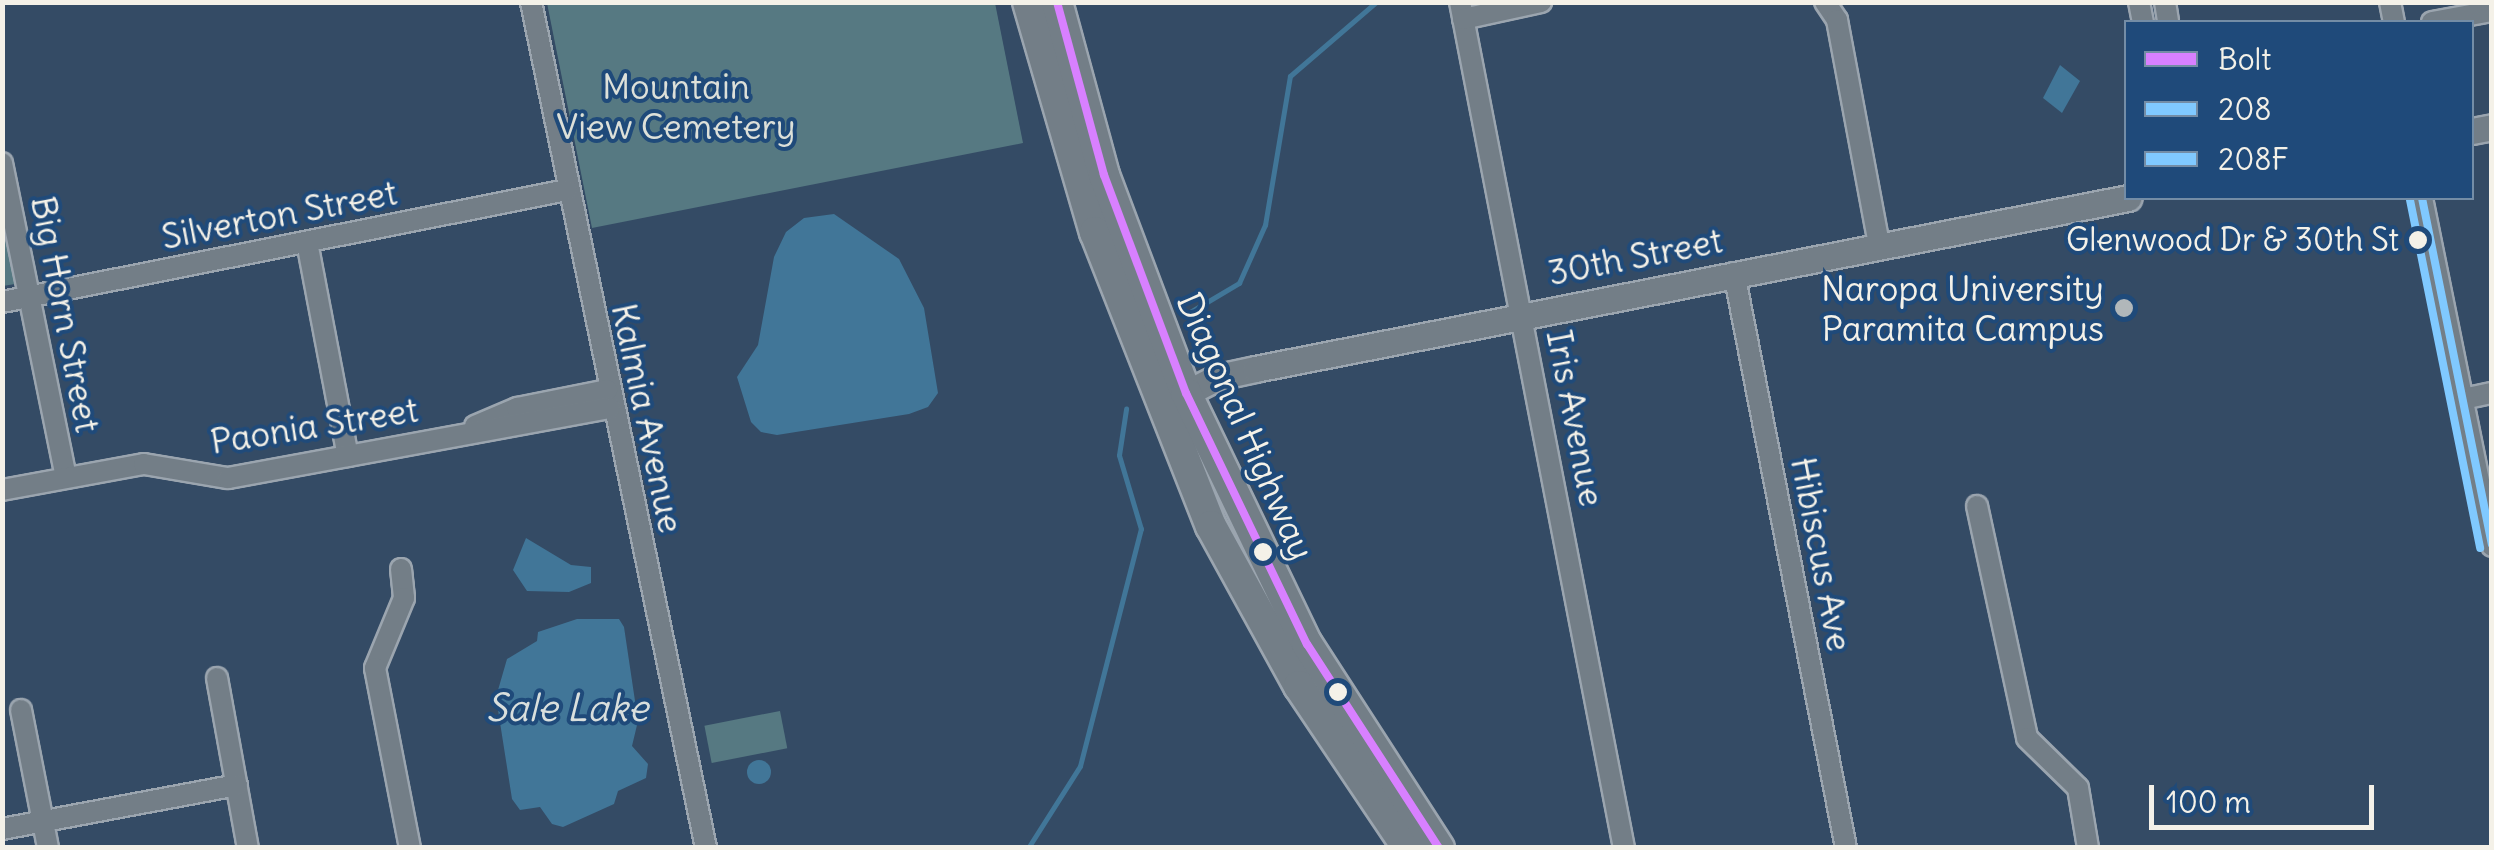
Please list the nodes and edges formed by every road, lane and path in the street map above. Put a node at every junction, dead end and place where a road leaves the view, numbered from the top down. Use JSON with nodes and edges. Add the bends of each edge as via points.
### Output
{"nodes":[{"id":1,"x":531,"y":2,"type":"edge"},
{"id":2,"x":1028,"y":2,"type":"edge"},
{"id":3,"x":1057,"y":2,"type":"edge"},
{"id":4,"x":1541,"y":2,"type":"edge"},
{"id":5,"x":1825,"y":2,"type":"edge"},
{"id":6,"x":1461,"y":11,"type":"edge"},
{"id":7,"x":2492,"y":11,"type":"edge"},
{"id":8,"x":2443,"y":20,"type":"edge"},
{"id":9,"x":2,"y":163,"type":"edge"},
{"id":10,"x":567,"y":190,"type":"junction"},
{"id":11,"x":2124,"y":199,"type":"edge"},
{"id":12,"x":2422,"y":200,"type":"edge"},
{"id":13,"x":307,"y":242,"type":"junction"},
{"id":14,"x":1879,"y":246,"type":"junction"},
{"id":15,"x":1734,"y":273,"type":"junction"},
{"id":16,"x":30,"y":296,"type":"junction"},
{"id":17,"x":2,"y":302,"type":"edge"},
{"id":18,"x":1522,"y":314,"type":"junction"},
{"id":19,"x":2492,"y":393,"type":"edge"},
{"id":20,"x":609,"y":399,"type":"junction"},
{"id":21,"x":1174,"y":399,"type":"junction"},
{"id":22,"x":2462,"y":400,"type":"junction"},
{"id":23,"x":348,"y":456,"type":"junction"},
{"id":24,"x":66,"y":478,"type":"junction"},
{"id":25,"x":2,"y":490,"type":"edge"},
{"id":26,"x":1977,"y":506,"type":"dead end"},
{"id":27,"x":2492,"y":546,"type":"edge"},
{"id":28,"x":401,"y":569,"type":"dead end"},
{"id":29,"x":216,"y":678,"type":"dead end"},
{"id":30,"x":20,"y":710,"type":"dead end"},
{"id":31,"x":237,"y":784,"type":"junction"},
{"id":32,"x":42,"y":820,"type":"junction"},
{"id":33,"x":2,"y":828,"type":"edge"},
{"id":34,"x":48,"y":848,"type":"edge"},
{"id":35,"x":248,"y":848,"type":"edge"},
{"id":36,"x":410,"y":848,"type":"edge"},
{"id":37,"x":706,"y":848,"type":"edge"},
{"id":38,"x":1408,"y":848,"type":"edge"},
{"id":39,"x":1438,"y":848,"type":"edge"},
{"id":40,"x":1624,"y":848,"type":"edge"},
{"id":41,"x":1846,"y":848,"type":"edge"},
{"id":42,"x":2088,"y":848,"type":"edge"}],
"edges":[{"from":1,"to":10,"type":"street","name":"Kalmia Avenue"},
{"from":2,"to":21,"type":"highway","name":"Diagonal Highway","via":[[1095,232]]},
{"from":3,"to":21,"type":"highway","name":"Diagonal Highway"},
{"from":4,"to":6,"type":"street"},
{"from":5,"to":14,"type":"street","via":[[1837,20]]},
{"from":6,"to":18,"type":"street","name":"Iris Avenue"},
{"from":7,"to":8,"type":"street"},
{"from":9,"to":16,"type":"street","name":"Big Horn Street"},
{"from":10,"to":13,"type":"street","name":"Silverton Street"},
{"from":10,"to":20,"type":"street","name":"Kalmia Avenue"},
{"from":11,"to":14,"type":"main road","name":"30th Street"},
{"from":12,"to":22,"type":"street"},
{"from":13,"to":16,"type":"street","name":"Silverton Street"},
{"from":13,"to":23,"type":"street"},
{"from":14,"to":15,"type":"main road","name":"30th Street"},
{"from":15,"to":18,"type":"main road","name":"30th Street"},
{"from":15,"to":41,"type":"street","name":"Hibiscus Ave"},
{"from":16,"to":17,"type":"street","name":"Silverton Street"},
{"from":16,"to":24,"type":"street","name":"Big Horn Street"},
{"from":18,"to":21,"type":"main road","name":"30th Street","via":[[1225,375]]},
{"from":18,"to":40,"type":"street","name":"Iris Avenue"},
{"from":19,"to":22,"type":"street"},
{"from":20,"to":23,"type":"street","name":"Paonia Street"},
{"from":20,"to":37,"type":"street","name":"Kalmia Avenue"},
{"from":21,"to":38,"type":"highway","name":"Diagonal Highway","via":[[1211,526],[1335,745]]},
{"from":21,"to":39,"type":"highway","name":"Diagonal Highway","via":[[1307,644]]},
{"from":22,"to":27,"type":"street"},
{"from":23,"to":24,"type":"street","name":"Paonia Street","via":[[228,478],[144,464]]},
{"from":24,"to":25,"type":"street","name":"Paonia Street"},
{"from":26,"to":42,"type":"street","via":[[2028,738],[2078,788]]},
{"from":28,"to":36,"type":"street","via":[[404,598],[375,668]]},
{"from":29,"to":31,"type":"street"},
{"from":30,"to":32,"type":"street"},
{"from":31,"to":32,"type":"street"},
{"from":31,"to":35,"type":"street"},
{"from":32,"to":33,"type":"street"},
{"from":32,"to":34,"type":"street"}]}
